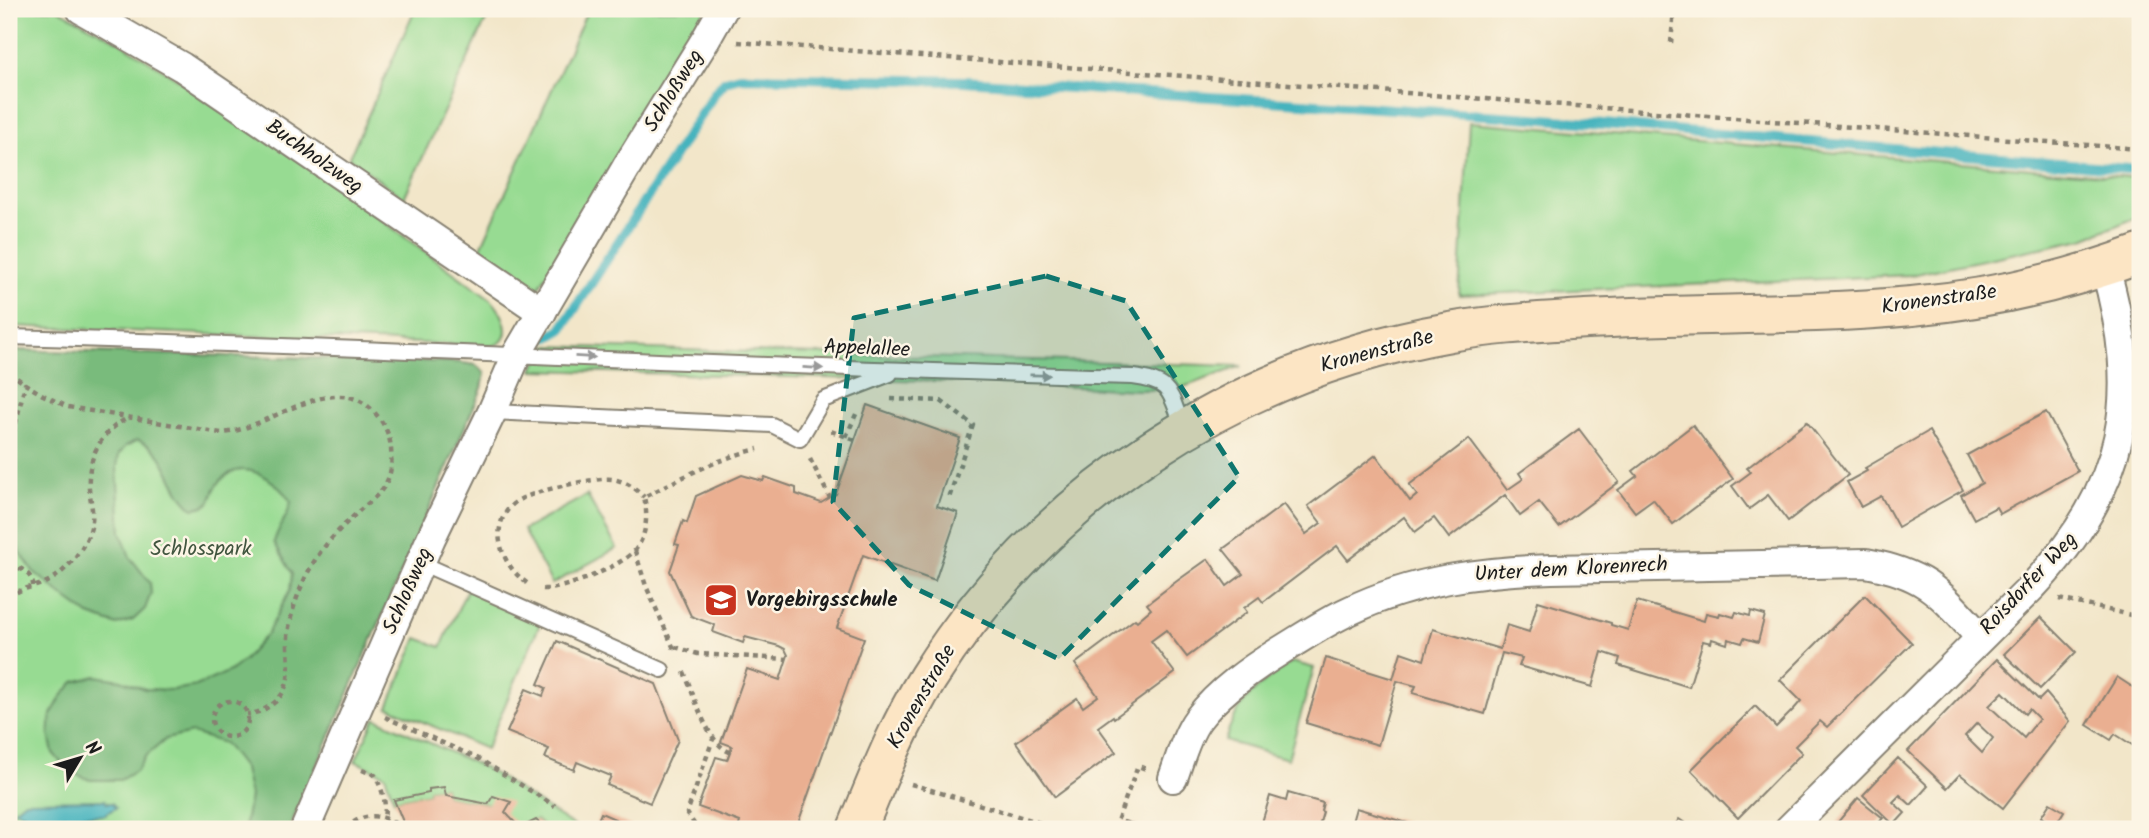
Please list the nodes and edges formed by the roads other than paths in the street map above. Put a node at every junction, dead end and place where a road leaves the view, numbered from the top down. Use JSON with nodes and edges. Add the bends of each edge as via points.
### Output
{"nodes":[{"id":1,"x":81,"y":9,"type":"edge"},
{"id":2,"x":723,"y":9,"type":"edge"},
{"id":3,"x":2140,"y":254,"type":"edge"},
{"id":4,"x":2105,"y":267,"type":"junction"},
{"id":5,"x":542,"y":312,"type":"junction"},
{"id":6,"x":9,"y":337,"type":"edge"},
{"id":7,"x":517,"y":354,"type":"junction"},
{"id":8,"x":896,"y":372,"type":"junction"},
{"id":9,"x":492,"y":412,"type":"junction"},
{"id":10,"x":1185,"y":429,"type":"junction"},
{"id":11,"x":421,"y":563,"type":"junction"},
{"id":12,"x":1980,"y":637,"type":"junction"},
{"id":13,"x":662,"y":670,"type":"dead end"},
{"id":14,"x":1173,"y":778,"type":"road end"},
{"id":15,"x":305,"y":829,"type":"edge"},
{"id":16,"x":857,"y":829,"type":"edge"},
{"id":17,"x":1789,"y":829,"type":"edge"}],
"edges":[{"from":1,"to":5,"type":"street","name":"Buchholzweg","via":[[194,75]]},
{"from":2,"to":5,"type":"street","name":"Schloßweg"},
{"from":3,"to":4,"type":"street"},
{"from":4,"to":10,"type":"street","name":"Kronenstraße","via":[[1914,306],[1586,319],[1451,332],[1310,370],[1257,391]]},
{"from":4,"to":12,"type":"street","name":"Roisdorfer Weg","via":[[2119,323],[2124,371],[2119,437],[2109,471],[2075,536],[2033,586]]},
{"from":5,"to":7,"type":"street","name":"Schloßweg"},
{"from":6,"to":7,"type":"lane"},
{"from":7,"to":8,"type":"lane","name":"Appelallee","one_way":true},
{"from":7,"to":9,"type":"street","name":"Schloßweg"},
{"from":8,"to":9,"type":"lane","via":[[823,400],[800,439],[772,425]]},
{"from":8,"to":10,"type":"lane","name":"Appelallee","one_way":true,"via":[[1151,379],[1168,389]]},
{"from":9,"to":11,"type":"street","name":"Schloßweg"},
{"from":10,"to":16,"type":"street","name":"Kronenstraße","via":[[1093,491],[1002,581],[929,677],[901,727]]},
{"from":11,"to":13,"type":"lane"},
{"from":11,"to":15,"type":"street","name":"Schloßweg"},
{"from":12,"to":14,"type":"street","name":"Unter dem Klorenrech","via":[[1939,592],[1919,579],[1895,568],[1866,563],[1565,568],[1457,577],[1350,610],[1270,658],[1226,690],[1196,720]]},
{"from":12,"to":17,"type":"street","name":"Roisdorfer Weg"}]}
